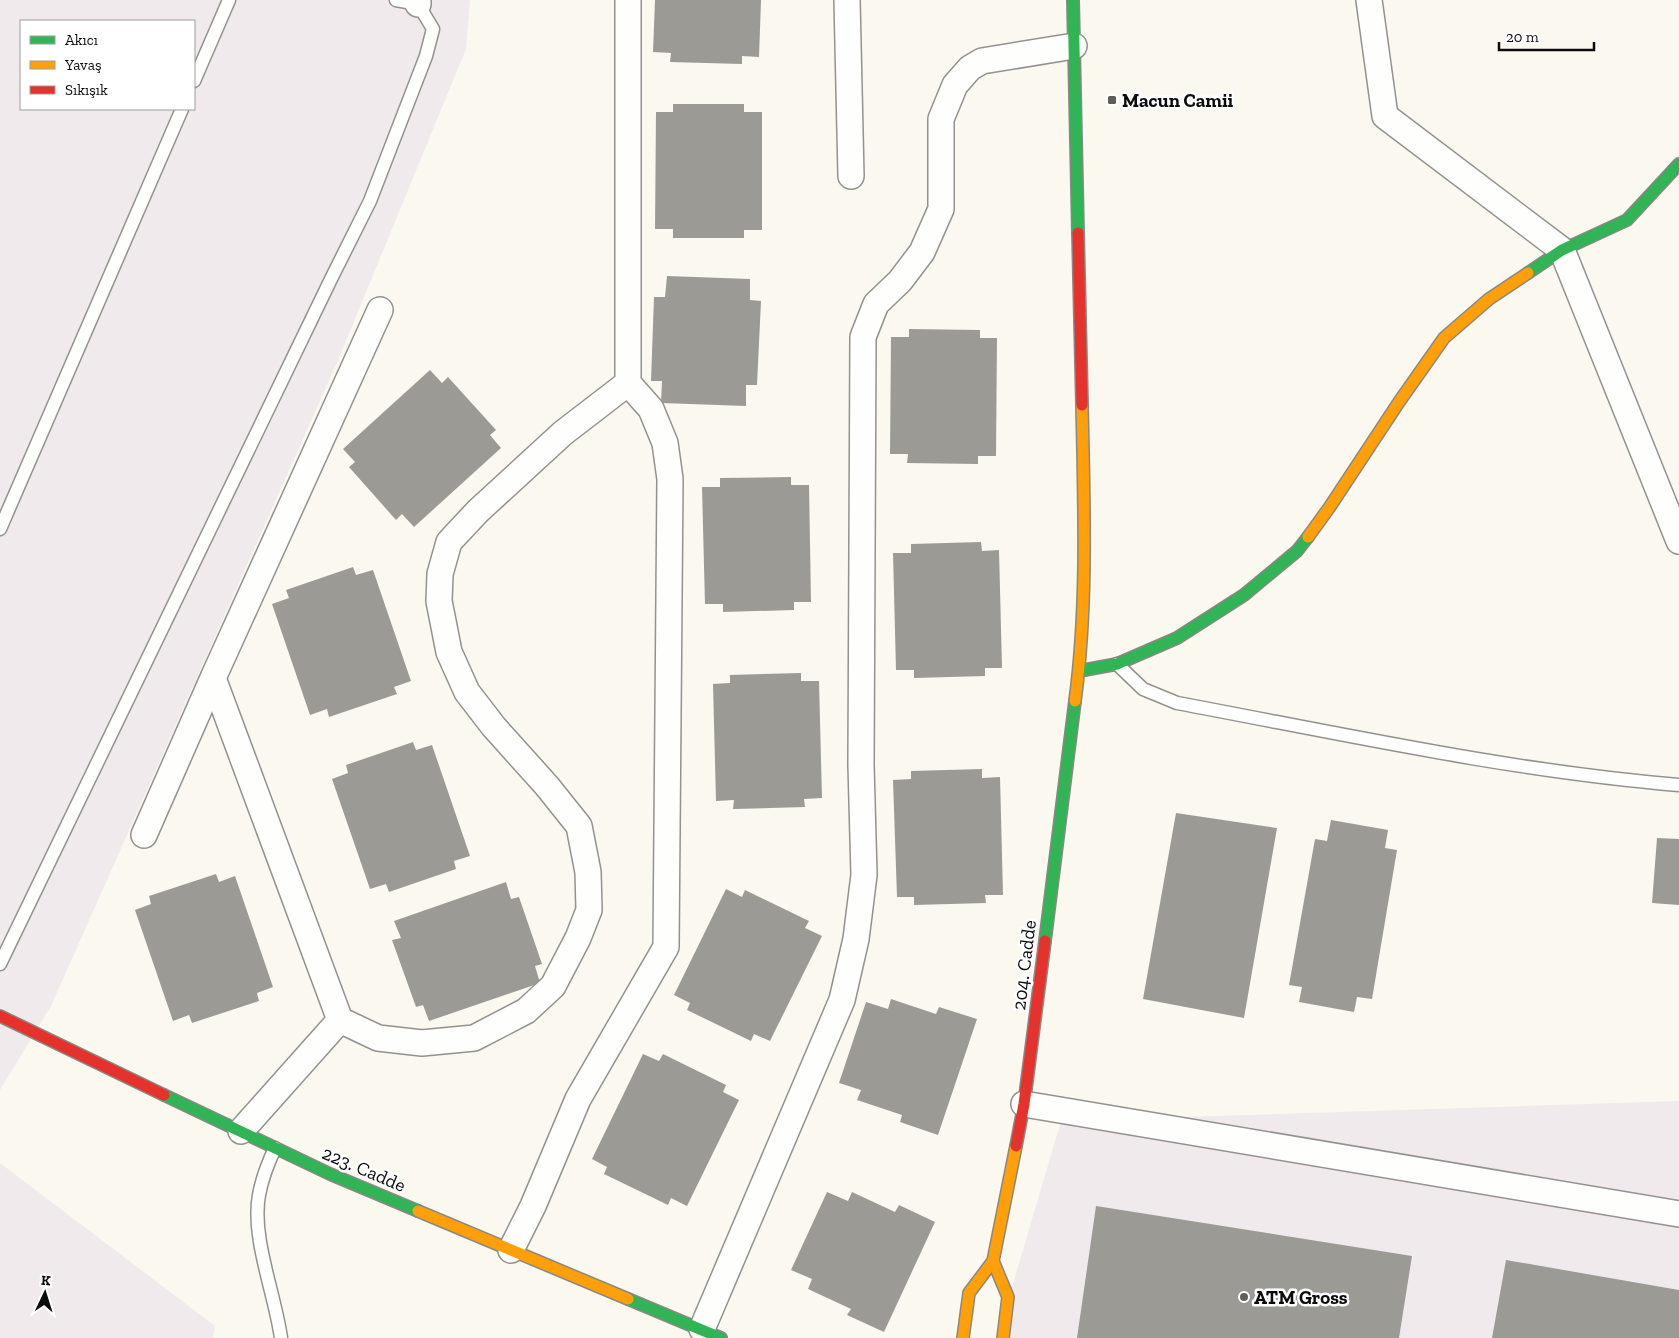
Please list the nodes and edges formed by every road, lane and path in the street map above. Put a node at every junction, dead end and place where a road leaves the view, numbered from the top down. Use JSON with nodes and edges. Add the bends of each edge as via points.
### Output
{"nodes":[{"id":1,"x":228,"y":0,"type":"edge"},
{"id":2,"x":628,"y":0,"type":"edge"},
{"id":3,"x":847,"y":0,"type":"edge"},
{"id":4,"x":1073,"y":0,"type":"edge"},
{"id":5,"x":1369,"y":0,"type":"edge"},
{"id":6,"x":411,"y":1,"type":"edge"},
{"id":7,"x":1074,"y":46,"type":"junction"},
{"id":8,"x":195,"y":78,"type":"edge"},
{"id":9,"x":182,"y":110,"type":"edge"},
{"id":10,"x":1679,"y":164,"type":"edge"},
{"id":11,"x":851,"y":176,"type":"dead end"},
{"id":12,"x":1562,"y":250,"type":"junction"},
{"id":13,"x":380,"y":310,"type":"dead end"},
{"id":14,"x":628,"y":383,"type":"junction"},
{"id":15,"x":0,"y":529,"type":"edge"},
{"id":16,"x":1679,"y":541,"type":"edge"},
{"id":17,"x":1117,"y":664,"type":"junction"},
{"id":18,"x":1078,"y":671,"type":"junction"},
{"id":19,"x":212,"y":678,"type":"junction"},
{"id":20,"x":1679,"y":785,"type":"edge"},
{"id":21,"x":144,"y":836,"type":"dead end"},
{"id":22,"x":0,"y":964,"type":"edge"},
{"id":23,"x":0,"y":1016,"type":"edge"},
{"id":24,"x":340,"y":1020,"type":"junction"},
{"id":25,"x":1024,"y":1104,"type":"junction"},
{"id":26,"x":241,"y":1131,"type":"junction"},
{"id":27,"x":275,"y":1148,"type":"junction"},
{"id":28,"x":1679,"y":1214,"type":"edge"},
{"id":29,"x":511,"y":1250,"type":"junction"},
{"id":30,"x":993,"y":1261,"type":"junction"},
{"id":31,"x":712,"y":1334,"type":"edge"},
{"id":32,"x":281,"y":1338,"type":"edge"},
{"id":33,"x":964,"y":1338,"type":"edge"},
{"id":34,"x":1003,"y":1338,"type":"edge"}],
"edges":[{"from":1,"to":8,"type":"lane"},
{"from":2,"to":14,"type":"street"},
{"from":3,"to":11,"type":"street"},
{"from":4,"to":7,"type":"main road","name":"204. Cadde"},
{"from":5,"to":12,"type":"street","via":[[1385,116]]},
{"from":6,"to":22,"type":"lane","via":[[433,28],[426,56],[370,201]]},
{"from":7,"to":18,"type":"main road","name":"204. Cadde","via":[[1085,527]]},
{"from":7,"to":31,"type":"street","via":[[982,61],[970,68],[955,85],[941,119],[941,209],[922,252],[900,281],[876,304],[863,337],[860,765],[864,875],[856,939],[842,1000]]},
{"from":9,"to":15,"type":"lane"},
{"from":10,"to":12,"type":"main road","via":[[1627,220]]},
{"from":12,"to":16,"type":"street"},
{"from":12,"to":17,"type":"main road","via":[[1489,299],[1444,338],[1297,550],[1244,595],[1177,638]]},
{"from":13,"to":19,"type":"street"},
{"from":14,"to":24,"type":"street","via":[[563,433],[478,511],[450,542],[440,574],[439,601],[449,652],[467,692],[579,826],[588,872],[589,910],[578,938],[553,986],[526,1011],[474,1038],[422,1043],[378,1038]]},
{"from":14,"to":29,"type":"street","via":[[651,409],[665,443],[670,479],[666,947],[578,1099]]},
{"from":17,"to":18,"type":"main road"},
{"from":17,"to":20,"type":"lane","via":[[1144,689],[1177,703],[1532,768]]},
{"from":18,"to":25,"type":"main road","name":"204. Cadde"},
{"from":19,"to":21,"type":"street"},
{"from":19,"to":24,"type":"street"},
{"from":23,"to":26,"type":"main road","name":"223. Cadde"},
{"from":24,"to":26,"type":"street"},
{"from":25,"to":28,"type":"street"},
{"from":25,"to":30,"type":"main road","name":"204. Cadde"},
{"from":26,"to":27,"type":"main road","name":"223. Cadde"},
{"from":27,"to":29,"type":"main road","name":"223. Cadde"},
{"from":27,"to":32,"type":"lane","via":[[264,1173],[257,1215]]},
{"from":29,"to":31,"type":"main road","name":"223. Cadde"},
{"from":30,"to":33,"type":"main road","name":"204. Cadde","via":[[968,1293]]},
{"from":30,"to":34,"type":"main road","via":[[1008,1297]]}]}
